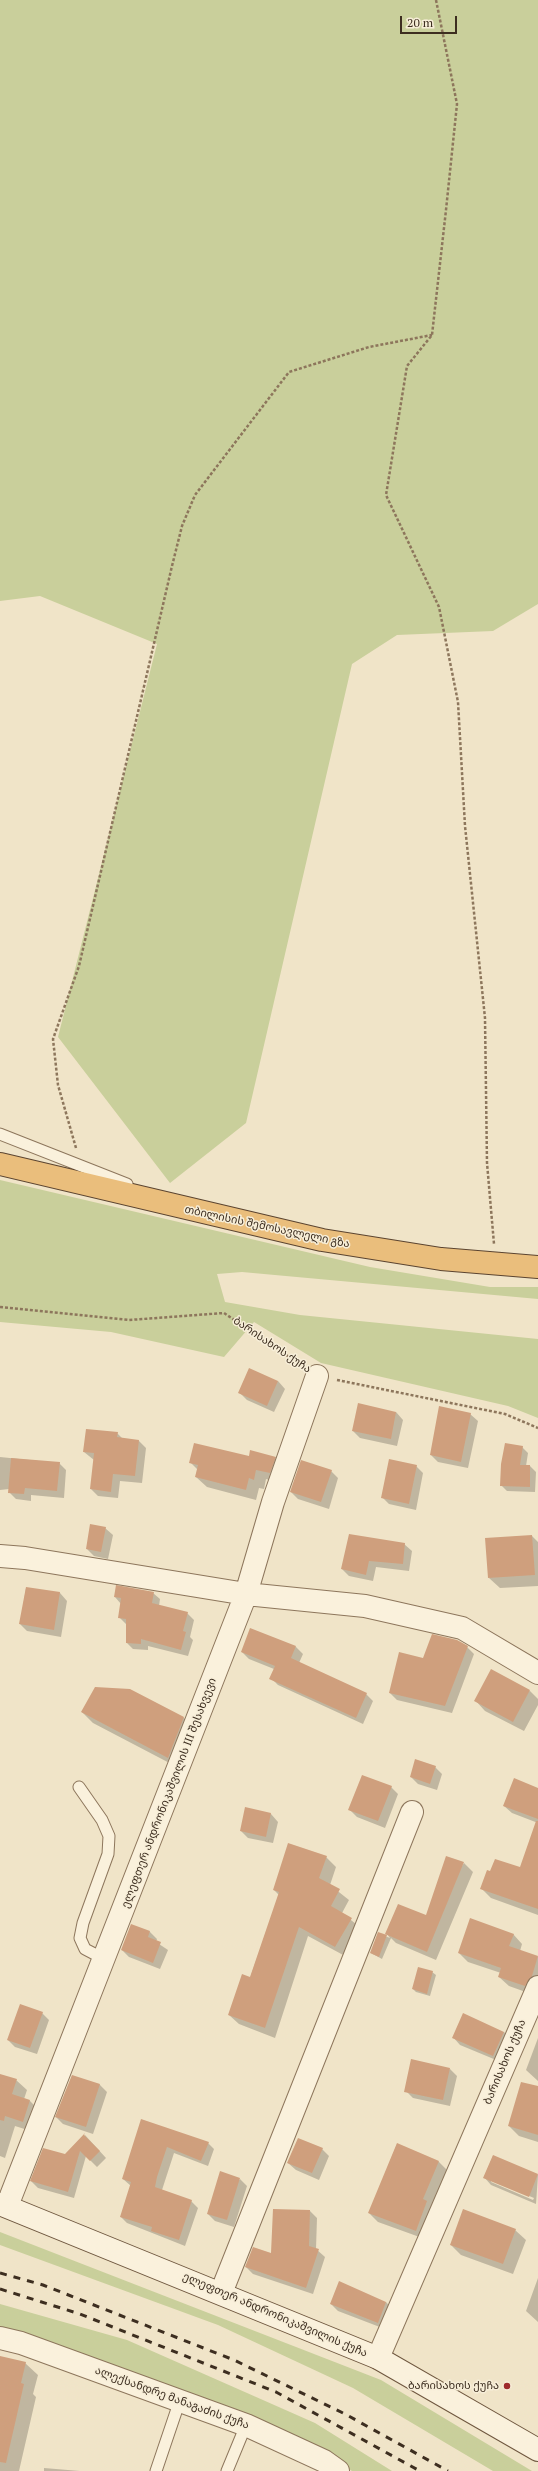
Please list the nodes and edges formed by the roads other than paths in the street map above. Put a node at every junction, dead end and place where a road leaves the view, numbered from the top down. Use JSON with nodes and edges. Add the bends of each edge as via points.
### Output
{"nodes":[{"id":1,"x":0,"y":1134,"type":"edge"},
{"id":2,"x":0,"y":1164,"type":"edge"},
{"id":3,"x":210,"y":1215,"type":"junction"},
{"id":4,"x":538,"y":1267,"type":"edge"},
{"id":5,"x":317,"y":1376,"type":"road end"},
{"id":6,"x":0,"y":1556,"type":"edge"},
{"id":7,"x":246,"y":1594,"type":"junction"},
{"id":8,"x":538,"y":1673,"type":"edge"},
{"id":9,"x":79,"y":1787,"type":"dead end"},
{"id":10,"x":412,"y":1812,"type":"dead end"},
{"id":11,"x":104,"y":1959,"type":"junction"},
{"id":12,"x":538,"y":1987,"type":"edge"},
{"id":13,"x":4,"y":2205,"type":"edge"},
{"id":14,"x":222,"y":2293,"type":"junction"},
{"id":15,"x":0,"y":2338,"type":"edge"},
{"id":16,"x":378,"y":2358,"type":"junction"},
{"id":17,"x":180,"y":2400,"type":"junction"},
{"id":18,"x":246,"y":2425,"type":"junction"},
{"id":19,"x":538,"y":2450,"type":"edge"},
{"id":20,"x":156,"y":2471,"type":"edge"},
{"id":21,"x":227,"y":2471,"type":"edge"},
{"id":22,"x":338,"y":2471,"type":"edge"}],
"edges":[{"from":1,"to":3,"type":"lane","via":[[81,1168]]},
{"from":2,"to":3,"type":"highway","name":"თბილისის შემოსავლელი გზა"},
{"from":3,"to":4,"type":"highway","name":"თბილისის შემოსავლელი გზა","via":[[322,1240],[441,1259]]},
{"from":5,"to":7,"type":"street","name":"ელეფთერ ანდრონიკაშვილის III შესახვევი","via":[[273,1502]]},
{"from":6,"to":7,"type":"street"},
{"from":7,"to":8,"type":"street","via":[[365,1606],[462,1628]]},
{"from":7,"to":11,"type":"street","name":"ელეფთერ ანდრონიკაშვილის III შესახვევი"},
{"from":9,"to":11,"type":"lane","via":[[110,1836],[108,1854],[80,1938],[85,1949]]},
{"from":10,"to":14,"type":"street"},
{"from":11,"to":13,"type":"street","name":"ელეფთერ ანდრონიკაშვილის III შესახვევი"},
{"from":12,"to":16,"type":"street","name":"ბარისახოს ქუჩა"},
{"from":13,"to":14,"type":"street","name":"ელეფთერ ანდრონიკაშვილის ქუჩა"},
{"from":14,"to":16,"type":"street","name":"ელეფთერ ანდრონიკაშვილის ქუჩა"},
{"from":15,"to":17,"type":"street","name":"ალექსანდრე მანაგაძის ქუჩა"},
{"from":16,"to":19,"type":"street","name":"ელეფთერ ანდრონიკაშვილის ქუჩა"},
{"from":17,"to":18,"type":"street","name":"ალექსანდრე მანაგაძის ქუჩა"},
{"from":17,"to":20,"type":"lane"},
{"from":18,"to":21,"type":"lane"},
{"from":18,"to":22,"type":"street","name":"ალექსანდრე მანაგაძის ქუჩა","via":[[324,2461]]}]}
